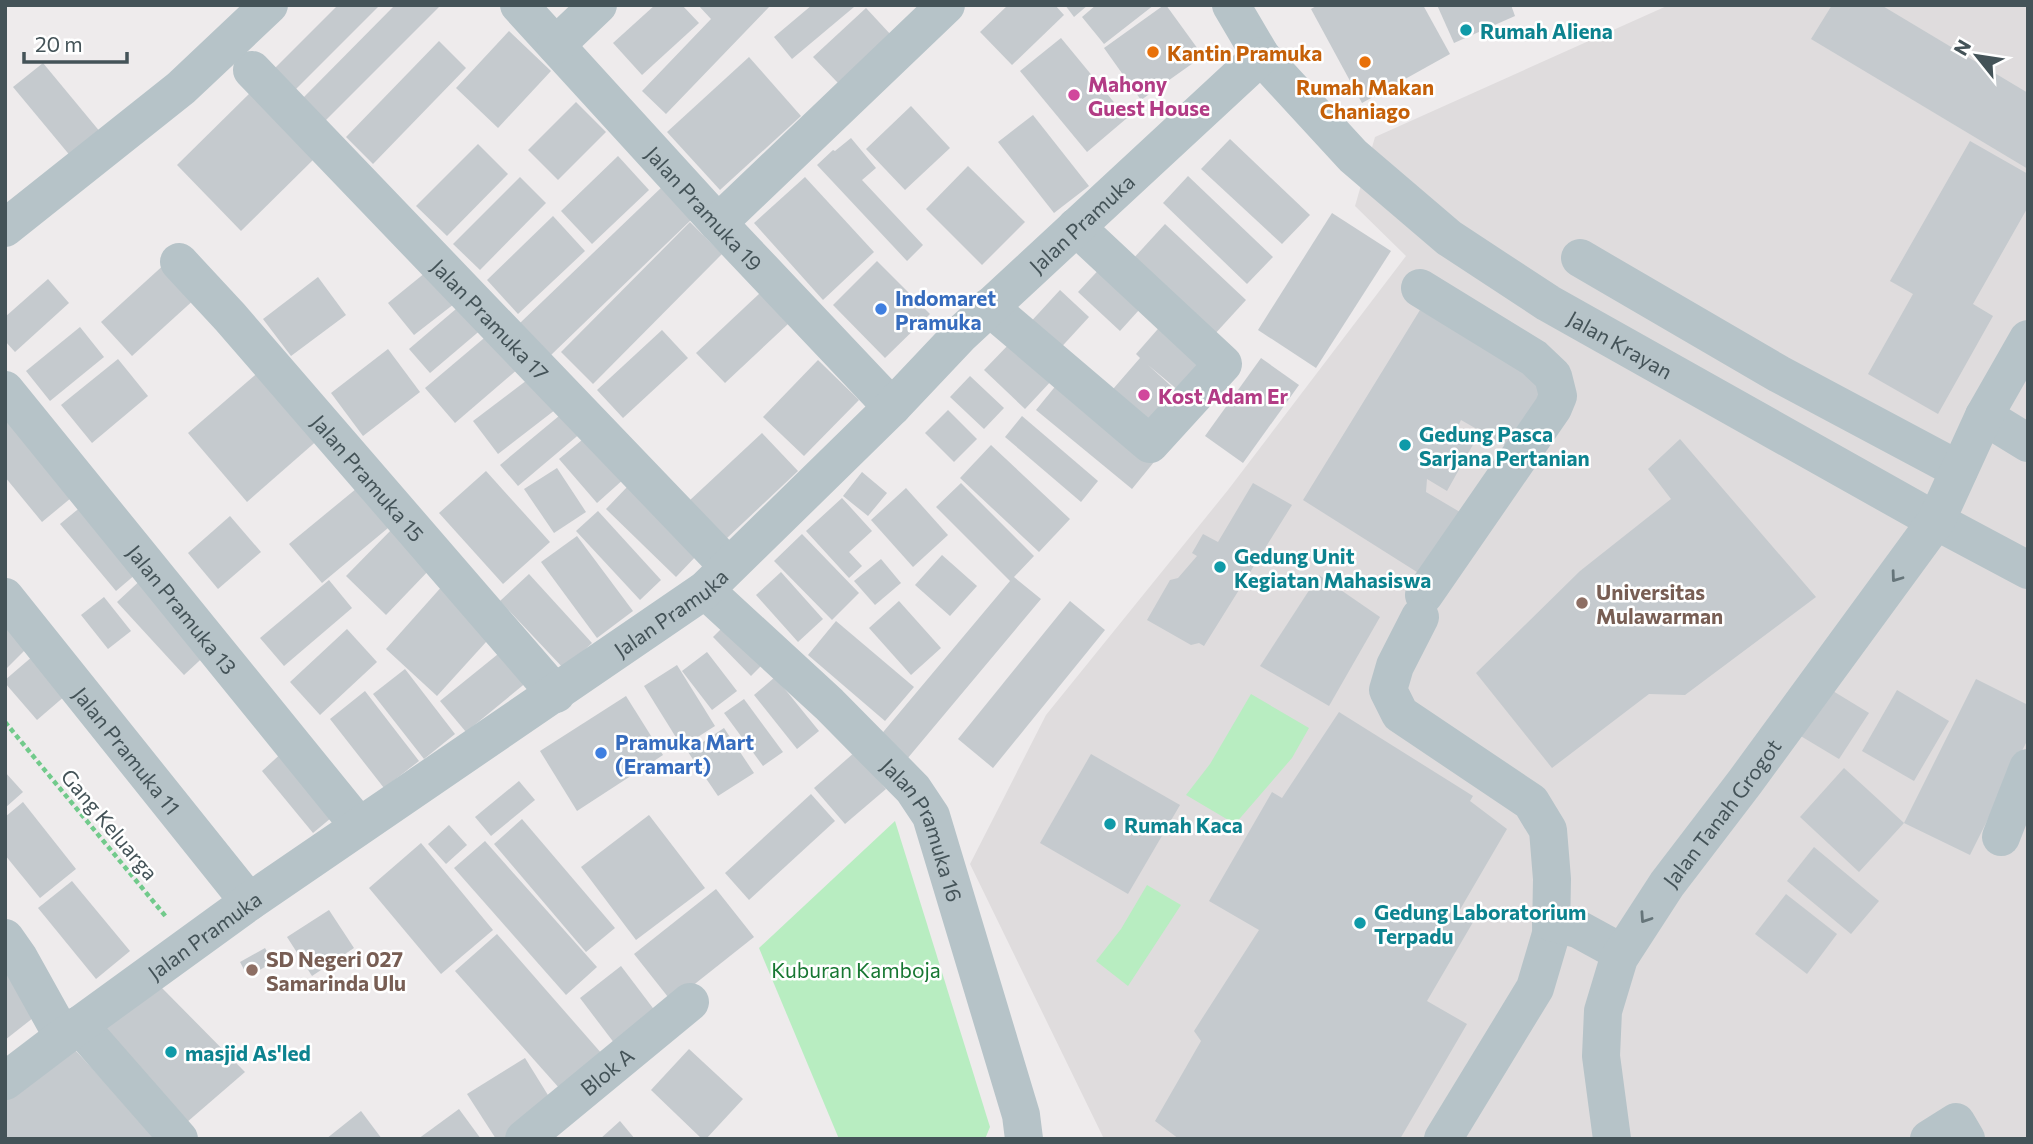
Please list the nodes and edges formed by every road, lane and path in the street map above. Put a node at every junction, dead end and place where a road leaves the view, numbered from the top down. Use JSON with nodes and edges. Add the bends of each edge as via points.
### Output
{"nodes":[{"id":1,"x":269,"y":5,"type":"edge"},
{"id":2,"x":519,"y":5,"type":"edge"},
{"id":3,"x":598,"y":5,"type":"edge"},
{"id":4,"x":946,"y":5,"type":"edge"},
{"id":5,"x":1231,"y":5,"type":"edge"},
{"id":6,"x":556,"y":45,"type":"junction"},
{"id":7,"x":1261,"y":56,"type":"junction"},
{"id":8,"x":252,"y":70,"type":"dead end"},
{"id":9,"x":718,"y":223,"type":"junction"},
{"id":10,"x":1076,"y":227,"type":"junction"},
{"id":11,"x":5,"y":228,"type":"edge"},
{"id":12,"x":1580,"y":258,"type":"dead end"},
{"id":13,"x":179,"y":262,"type":"dead end"},
{"id":14,"x":1420,"y":288,"type":"dead end"},
{"id":15,"x":989,"y":307,"type":"junction"},
{"id":16,"x":2028,"y":339,"type":"edge"},
{"id":17,"x":5,"y":390,"type":"edge"},
{"id":18,"x":892,"y":407,"type":"junction"},
{"id":19,"x":1984,"y":416,"type":"junction"},
{"id":20,"x":2028,"y":443,"type":"edge"},
{"id":21,"x":1959,"y":470,"type":"junction"},
{"id":22,"x":1936,"y":521,"type":"junction"},
{"id":23,"x":2028,"y":570,"type":"edge"},
{"id":24,"x":716,"y":578,"type":"junction"},
{"id":25,"x":5,"y":597,"type":"edge"},
{"id":26,"x":556,"y":694,"type":"junction"},
{"id":27,"x":5,"y":722,"type":"edge"},
{"id":28,"x":2028,"y":768,"type":"edge"},
{"id":29,"x":359,"y":826,"type":"junction"},
{"id":30,"x":2001,"y":837,"type":"dead end"},
{"id":31,"x":249,"y":902,"type":"junction"},
{"id":32,"x":1551,"y":922,"type":"junction"},
{"id":33,"x":5,"y":939,"type":"edge"},
{"id":34,"x":190,"y":945,"type":"junction"},
{"id":35,"x":1622,"y":953,"type":"junction"},
{"id":36,"x":690,"y":1002,"type":"dead end"},
{"id":37,"x":71,"y":1031,"type":"junction"},
{"id":38,"x":5,"y":1081,"type":"edge"},
{"id":39,"x":179,"y":1139,"type":"edge"},
{"id":40,"x":524,"y":1139,"type":"edge"},
{"id":41,"x":1024,"y":1139,"type":"edge"},
{"id":42,"x":1443,"y":1139,"type":"edge"},
{"id":43,"x":1612,"y":1139,"type":"edge"},
{"id":44,"x":1929,"y":1139,"type":"edge"},
{"id":45,"x":1966,"y":1139,"type":"edge"}],
"edges":[{"from":1,"to":11,"type":"street","via":[[181,88]]},
{"from":2,"to":6,"type":"street","name":"Jalan Pramuka 19"},
{"from":3,"to":6,"type":"street"},
{"from":4,"to":9,"type":"street"},
{"from":5,"to":7,"type":"street","name":"Jalan Krayan"},
{"from":6,"to":9,"type":"street","name":"Jalan Pramuka 19"},
{"from":7,"to":10,"type":"street","name":"Jalan Pramuka"},
{"from":7,"to":22,"type":"street","name":"Jalan Krayan","via":[[1353,156],[1449,238],[1548,303]]},
{"from":8,"to":24,"type":"street","name":"Jalan Pramuka 17"},
{"from":9,"to":18,"type":"street","name":"Jalan Pramuka 19"},
{"from":10,"to":15,"type":"street","name":"Jalan Pramuka"},
{"from":10,"to":15,"type":"street","via":[[1223,364],[1150,444]]},
{"from":12,"to":21,"type":"street","via":[[1779,374]]},
{"from":13,"to":26,"type":"street","name":"Jalan Pramuka 15"},
{"from":14,"to":32,"type":"street","via":[[1534,358],[1553,376],[1558,396],[1422,606],[1388,690],[1400,714],[1531,802],[1548,830]]},
{"from":15,"to":18,"type":"street","name":"Jalan Pramuka"},
{"from":16,"to":19,"type":"street","name":"Jalan Tanah Grogot"},
{"from":17,"to":29,"type":"street","name":"Jalan Pramuka 13"},
{"from":18,"to":24,"type":"street","name":"Jalan Pramuka"},
{"from":19,"to":20,"type":"street"},
{"from":19,"to":21,"type":"street","name":"Jalan Tanah Grogot"},
{"from":21,"to":22,"type":"street","name":"Jalan Tanah Grogot"},
{"from":22,"to":23,"type":"street","name":"Jalan Krayan"},
{"from":22,"to":35,"type":"street","name":"Jalan Tanah Grogot","one_way":true,"via":[[1667,884]]},
{"from":24,"to":26,"type":"street","name":"Jalan Pramuka"},
{"from":24,"to":41,"type":"street","name":"Jalan Pramuka 16","via":[[913,789],[931,816],[1021,1115]]},
{"from":25,"to":31,"type":"street","name":"Jalan Pramuka 11"},
{"from":26,"to":29,"type":"street","name":"Jalan Pramuka"},
{"from":27,"to":34,"type":"path","name":"Gang Keluarga"},
{"from":28,"to":30,"type":"street"},
{"from":29,"to":31,"type":"street","name":"Jalan Pramuka"},
{"from":31,"to":34,"type":"street","name":"Jalan Pramuka"},
{"from":32,"to":35,"type":"street","via":[[1578,929]]},
{"from":32,"to":42,"type":"street","via":[[1535,988]]},
{"from":33,"to":37,"type":"street"},
{"from":34,"to":37,"type":"street","name":"Jalan Pramuka"},
{"from":35,"to":43,"type":"street","name":"Jalan Tanah Grogot","via":[[1603,1011],[1601,1056]]},
{"from":36,"to":40,"type":"street","name":"Blok A"},
{"from":37,"to":38,"type":"street","name":"Jalan Pramuka"},
{"from":37,"to":39,"type":"street"},
{"from":44,"to":45,"type":"street","via":[[1956,1122]]}]}
